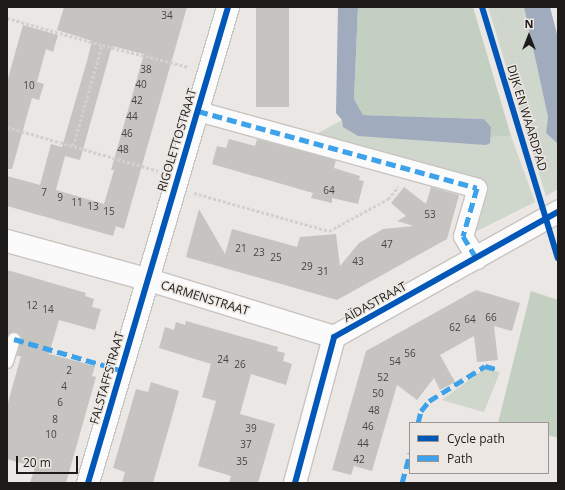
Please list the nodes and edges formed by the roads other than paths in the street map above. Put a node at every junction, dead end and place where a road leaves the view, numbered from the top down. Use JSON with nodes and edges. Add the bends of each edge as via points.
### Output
{"nodes":[{"id":1,"x":228,"y":7,"type":"edge"},
{"id":2,"x":198,"y":112,"type":"junction"},
{"id":3,"x":558,"y":212,"type":"edge"},
{"id":4,"x":7,"y":241,"type":"edge"},
{"id":5,"x":477,"y":259,"type":"junction"},
{"id":6,"x":146,"y":279,"type":"junction"},
{"id":7,"x":334,"y":338,"type":"junction"},
{"id":8,"x":14,"y":339,"type":"dead end"},
{"id":9,"x":7,"y":362,"type":"edge"},
{"id":10,"x":301,"y":481,"type":"edge"},
{"id":11,"x":88,"y":483,"type":"edge"}],
"edges":[{"from":1,"to":2,"type":"street","name":"RIGOLETTOSTRAAT"},
{"from":2,"to":5,"type":"street","name":"RIGOLETTOSTRAAT","via":[[477,188],[463,236]]},
{"from":2,"to":6,"type":"street","name":"RIGOLETTOSTRAAT"},
{"from":3,"to":5,"type":"street","name":"AÏDASTRAAT"},
{"from":4,"to":6,"type":"street","name":"CARMENSTRAAT"},
{"from":5,"to":7,"type":"street","name":"AÏDASTRAAT"},
{"from":6,"to":7,"type":"street","name":"CARMENSTRAAT"},
{"from":6,"to":11,"type":"street","name":"FALSTAFFSTRAAT"},
{"from":7,"to":10,"type":"street"},
{"from":8,"to":9,"type":"lane"}]}
